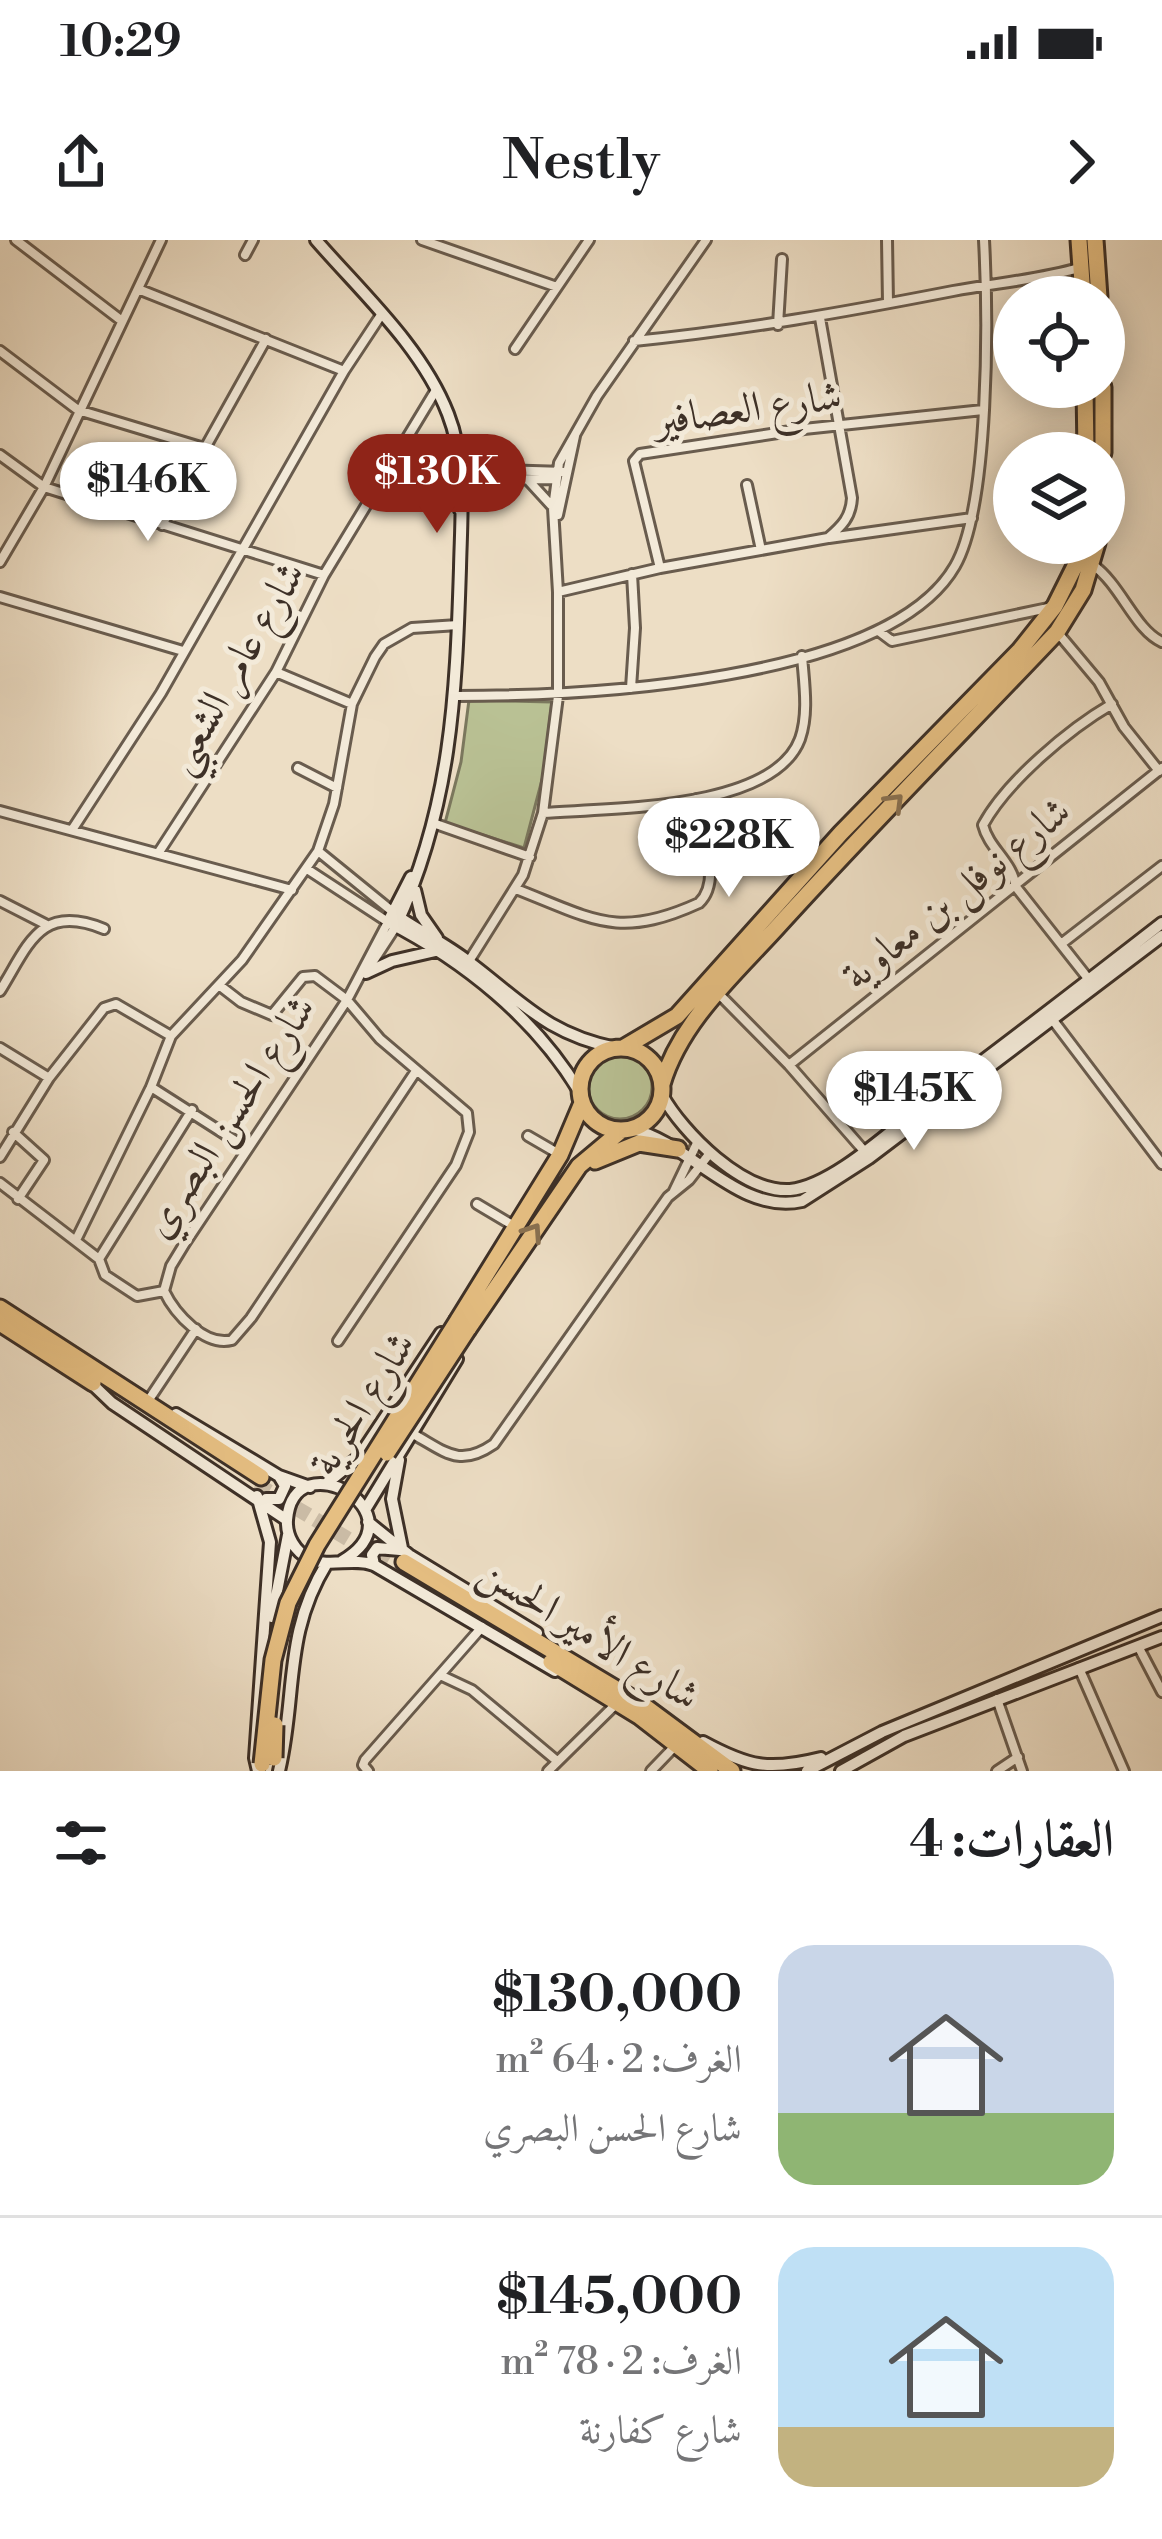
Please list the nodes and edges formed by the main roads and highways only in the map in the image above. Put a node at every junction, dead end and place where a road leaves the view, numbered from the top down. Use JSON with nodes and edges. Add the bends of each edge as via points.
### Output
{"nodes":[{"id":1,"x":316,"y":240,"type":"edge"},
{"id":2,"x":1079,"y":240,"type":"edge"},
{"id":3,"x":1095,"y":240,"type":"edge"},
{"id":4,"x":1082,"y":276,"type":"edge"},
{"id":5,"x":1098,"y":276,"type":"edge"},
{"id":6,"x":459,"y":451,"type":"junction"},
{"id":7,"x":460,"y":510,"type":"junction"},
{"id":8,"x":1076,"y":564,"type":"edge"},
{"id":9,"x":1093,"y":564,"type":"edge"},
{"id":10,"x":420,"y":865,"type":"junction"},
{"id":11,"x":414,"y":886,"type":"junction"},
{"id":12,"x":394,"y":920,"type":"junction"},
{"id":13,"x":1162,"y":923,"type":"edge"},
{"id":14,"x":1162,"y":936,"type":"edge"},
{"id":15,"x":439,"y":945,"type":"junction"},
{"id":16,"x":361,"y":977,"type":"road end"},
{"id":17,"x":1092,"y":983,"type":"junction"},
{"id":18,"x":620,"y":1048,"type":"junction"},
{"id":19,"x":662,"y":1090,"type":"junction"},
{"id":20,"x":581,"y":1097,"type":"junction"},
{"id":21,"x":627,"y":1130,"type":"junction"},
{"id":22,"x":684,"y":1152,"type":"junction"},
{"id":23,"x":706,"y":1158,"type":"junction"},
{"id":24,"x":561,"y":1190,"type":"junction"},
{"id":25,"x":479,"y":1298,"type":"junction"},
{"id":26,"x":0,"y":1308,"type":"edge"},
{"id":27,"x":0,"y":1323,"type":"edge"},
{"id":28,"x":91,"y":1376,"type":"junction"},
{"id":29,"x":400,"y":1455,"type":"junction"},
{"id":30,"x":359,"y":1457,"type":"junction"},
{"id":31,"x":279,"y":1476,"type":"junction"},
{"id":32,"x":385,"y":1476,"type":"junction"},
{"id":33,"x":327,"y":1483,"type":"junction"},
{"id":34,"x":258,"y":1486,"type":"junction"},
{"id":35,"x":310,"y":1487,"type":"junction"},
{"id":36,"x":366,"y":1516,"type":"junction"},
{"id":37,"x":288,"y":1527,"type":"junction"},
{"id":38,"x":342,"y":1561,"type":"junction"},
{"id":39,"x":402,"y":1561,"type":"junction"},
{"id":40,"x":327,"y":1563,"type":"junction"},
{"id":41,"x":374,"y":1565,"type":"junction"},
{"id":42,"x":312,"y":1588,"type":"junction"},
{"id":43,"x":277,"y":1592,"type":"junction"},
{"id":44,"x":1162,"y":1616,"type":"edge"},
{"id":45,"x":1162,"y":1637,"type":"edge"},
{"id":46,"x":265,"y":1649,"type":"junction"},
{"id":47,"x":641,"y":1711,"type":"junction"},
{"id":48,"x":665,"y":1720,"type":"junction"},
{"id":49,"x":836,"y":1753,"type":"junction"},
{"id":50,"x":268,"y":1768,"type":"edge"},
{"id":51,"x":847,"y":1768,"type":"edge"},
{"id":52,"x":710,"y":1771,"type":"edge"},
{"id":53,"x":732,"y":1771,"type":"edge"},
{"id":54,"x":807,"y":1771,"type":"edge"}],
"edges":[{"from":1,"to":6,"type":"main road","name":"شارع الحسن البصري","via":[[436,389]]},
{"from":2,"to":4,"type":"highway"},
{"from":3,"to":5,"type":"highway"},
{"from":6,"to":7,"type":"main road","name":"شارع الحسن البصري"},
{"from":6,"to":7,"type":"main road","via":[[487,476]]},
{"from":7,"to":10,"type":"main road","name":"شارع الحسن البصري","via":[[456,696]]},
{"from":8,"to":18,"type":"highway","via":[[1020,650],[676,1016]]},
{"from":19,"to":9,"type":"highway","one_way":true,"via":[[677,1041],[1058,632]]},
{"from":10,"to":11,"type":"main road","name":"شارع الحسن البصري"},
{"from":10,"to":12,"type":"main road","name":"شارع الحسن البصري"},
{"from":11,"to":12,"type":"main road","name":"شارع الحسن البصري"},
{"from":11,"to":15,"type":"main road"},
{"from":12,"to":15,"type":"main road"},
{"from":13,"to":17,"type":"main road"},
{"from":14,"to":17,"type":"main road"},
{"from":15,"to":16,"type":"main road"},
{"from":15,"to":18,"type":"main road","via":[[556,1029]]},
{"from":15,"to":20,"type":"main road","via":[[533,1029]]},
{"from":17,"to":23,"type":"main road","via":[[867,1155],[808,1186],[782,1190]]},
{"from":18,"to":19,"type":"highway","via":[[653,1063]]},
{"from":18,"to":20,"type":"highway","via":[[587,1066]]},
{"from":19,"to":21,"type":"highway","via":[[652,1116]]},
{"from":19,"to":23,"type":"main road"},
{"from":20,"to":21,"type":"highway","via":[[593,1120]]},
{"from":20,"to":25,"type":"highway","name":"شارع الحرية","via":[[560,1155]]},
{"from":21,"to":22,"type":"main road"},
{"from":21,"to":24,"type":"highway","name":"شارع الحرية","via":[[578,1166]]},
{"from":22,"to":23,"type":"main road"},
{"from":22,"to":24,"type":"highway","via":[[639,1143],[621,1148]]},
{"from":25,"to":24,"type":"highway","name":"شارع الحرية","one_way":true},
{"from":25,"to":29,"type":"main road"},
{"from":25,"to":30,"type":"main road"},
{"from":25,"to":50,"type":"highway","name":"شارع الحرية","bridge":true,"via":[[311,1572],[281,1665]]},
{"from":26,"to":28,"type":"highway"},
{"from":27,"to":28,"type":"highway"},
{"from":28,"to":31,"type":"main road","via":[[109,1374]]},
{"from":28,"to":34,"type":"highway"},
{"from":29,"to":32,"type":"main road"},
{"from":29,"to":39,"type":"main road","via":[[392,1498]]},
{"from":30,"to":32,"type":"main road","via":[[358,1480]]},
{"from":30,"to":33,"type":"main road"},
{"from":31,"to":34,"type":"main road","via":[[279,1499]]},
{"from":31,"to":35,"type":"main road"},
{"from":32,"to":36,"type":"main road"},
{"from":33,"to":35,"type":"main road"},
{"from":33,"to":36,"type":"main road","via":[[357,1496]]},
{"from":34,"to":37,"type":"main road"},
{"from":34,"to":46,"type":"main road","via":[[271,1542]]},
{"from":35,"to":37,"type":"main road","via":[[298,1495]]},
{"from":36,"to":38,"type":"main road","via":[[361,1545]]},
{"from":36,"to":39,"type":"main road"},
{"from":37,"to":40,"type":"main road","via":[[303,1555]]},
{"from":37,"to":43,"type":"main road"},
{"from":38,"to":40,"type":"main road"},
{"from":38,"to":41,"type":"main road"},
{"from":39,"to":41,"type":"main road","via":[[377,1548]]},
{"from":39,"to":47,"type":"highway","name":"شارع الأمير الحسن"},
{"from":40,"to":42,"type":"main road"},
{"from":41,"to":47,"type":"main road","via":[[614,1707]]},
{"from":42,"to":43,"type":"main road","via":[[298,1571]]},
{"from":42,"to":50,"type":"main road"},
{"from":43,"to":46,"type":"main road"},
{"from":44,"to":49,"type":"main road"},
{"from":45,"to":51,"type":"main road","via":[[997,1698]]},
{"from":46,"to":50,"type":"main road","via":[[255,1758]]},
{"from":47,"to":48,"type":"highway","name":"شارع الأمير الحسن"},
{"from":47,"to":52,"type":"highway","name":"شارع الأمير الحسن"},
{"from":48,"to":49,"type":"main road","via":[[754,1766]]},
{"from":48,"to":53,"type":"highway","name":"شارع الأمير الحسن"},
{"from":49,"to":54,"type":"main road"}]}
